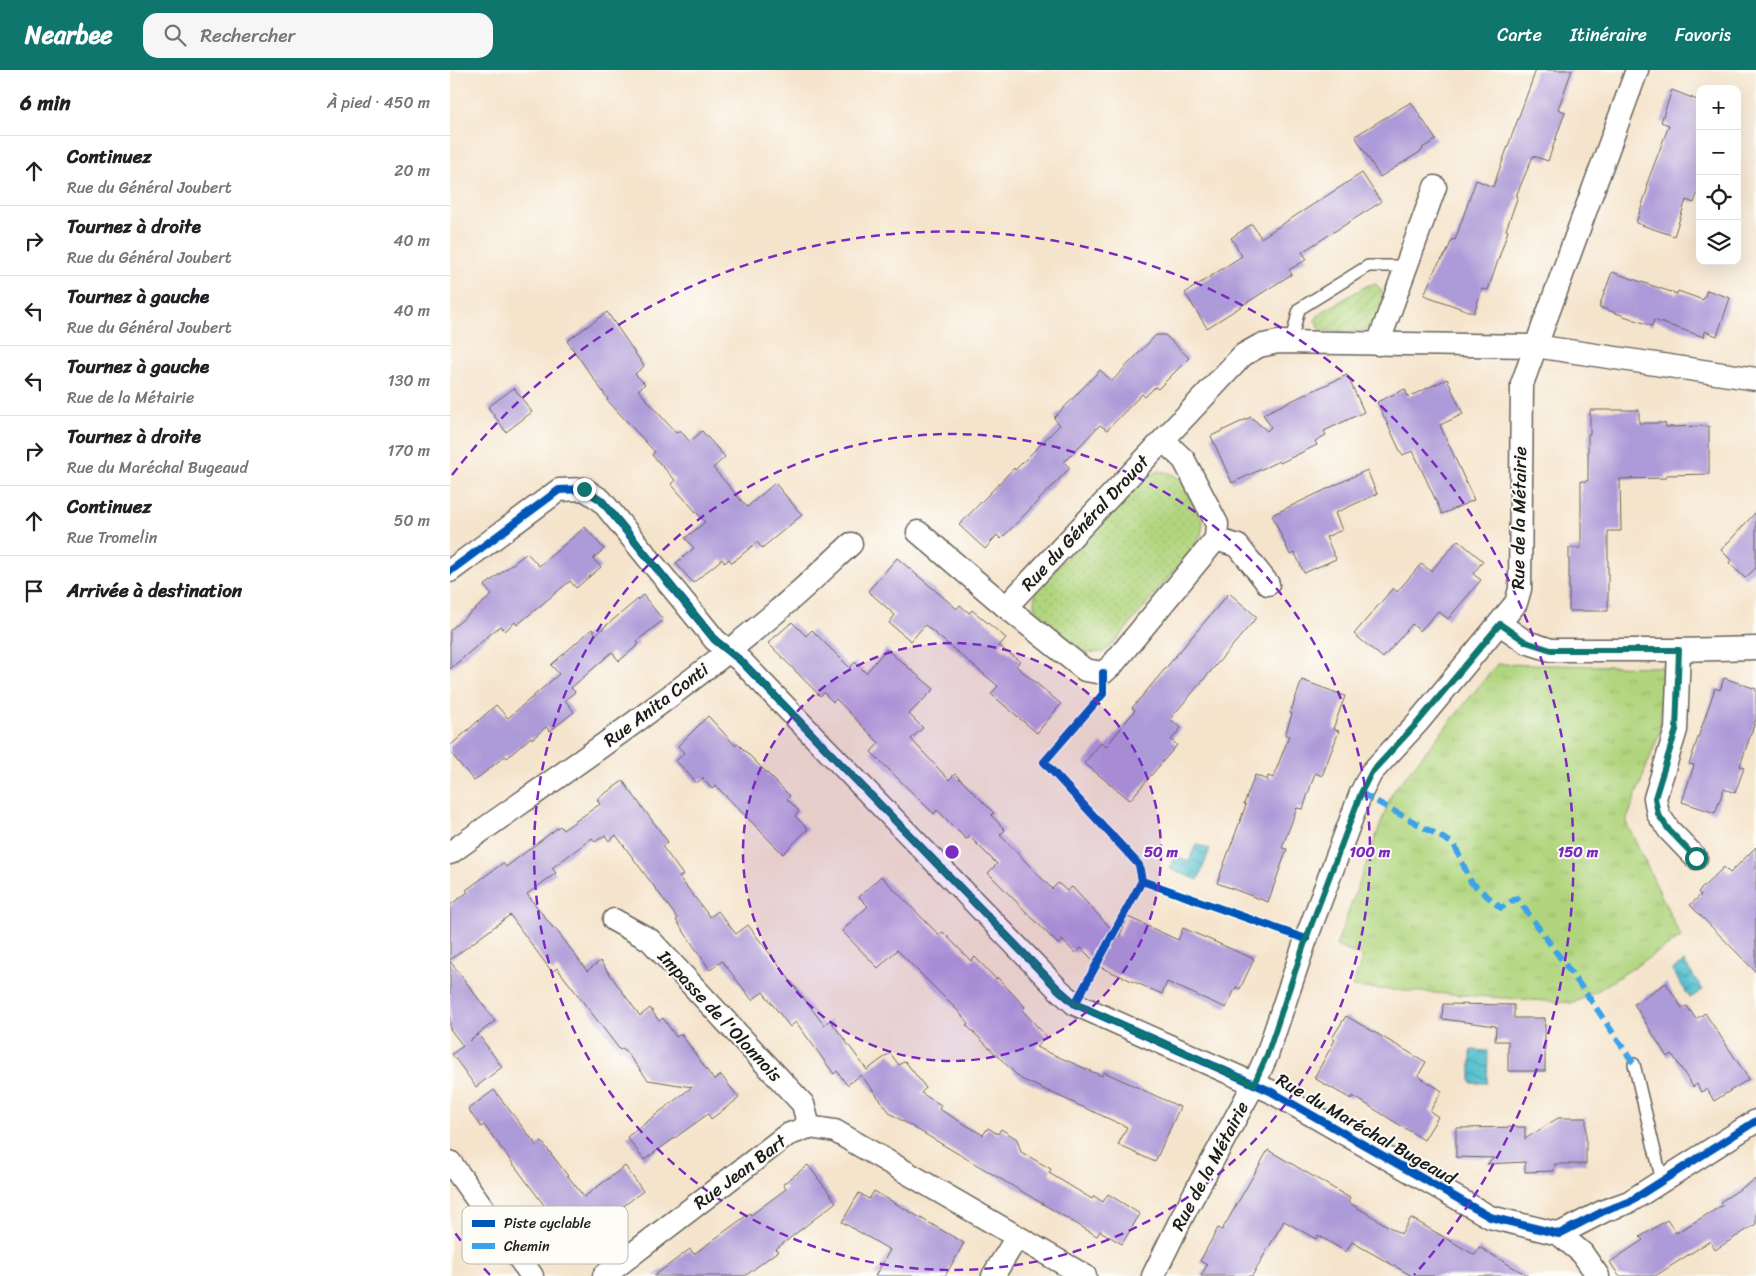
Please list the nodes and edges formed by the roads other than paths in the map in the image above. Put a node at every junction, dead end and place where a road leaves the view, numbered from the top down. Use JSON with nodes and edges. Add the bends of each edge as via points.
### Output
{"nodes":[{"id":1,"x":1637,"y":70,"type":"edge"},
{"id":2,"x":1435,"y":187,"type":"dead end"},
{"id":3,"x":1406,"y":266,"type":"junction"},
{"id":4,"x":1291,"y":342,"type":"junction"},
{"id":5,"x":1378,"y":344,"type":"junction"},
{"id":6,"x":1535,"y":346,"type":"junction"},
{"id":7,"x":1756,"y":379,"type":"edge"},
{"id":8,"x":1163,"y":440,"type":"junction"},
{"id":9,"x":918,"y":532,"type":"dead end"},
{"id":10,"x":1216,"y":539,"type":"junction"},
{"id":11,"x":851,"y":544,"type":"dead end"},
{"id":12,"x":450,"y":571,"type":"edge"},
{"id":13,"x":1268,"y":584,"type":"dead end"},
{"id":14,"x":1006,"y":607,"type":"junction"},
{"id":15,"x":1500,"y":624,"type":"junction"},
{"id":16,"x":1756,"y":648,"type":"edge"},
{"id":17,"x":1679,"y":650,"type":"junction"},
{"id":18,"x":728,"y":651,"type":"junction"},
{"id":19,"x":450,"y":853,"type":"edge"},
{"id":20,"x":1696,"y":858,"type":"dead end"},
{"id":21,"x":614,"y":920,"type":"dead end"},
{"id":22,"x":1634,"y":1064,"type":"dead end"},
{"id":23,"x":1254,"y":1084,"type":"junction"},
{"id":24,"x":1756,"y":1121,"type":"edge"},
{"id":25,"x":809,"y":1127,"type":"junction"},
{"id":26,"x":450,"y":1162,"type":"edge"},
{"id":27,"x":1662,"y":1181,"type":"junction"},
{"id":28,"x":482,"y":1206,"type":"edge"},
{"id":29,"x":1559,"y":1234,"type":"junction"},
{"id":30,"x":1017,"y":1238,"type":"junction"},
{"id":31,"x":628,"y":1258,"type":"edge"},
{"id":32,"x":523,"y":1264,"type":"edge"},
{"id":33,"x":620,"y":1264,"type":"edge"},
{"id":34,"x":532,"y":1276,"type":"edge"},
{"id":35,"x":604,"y":1276,"type":"edge"},
{"id":36,"x":993,"y":1276,"type":"edge"},
{"id":37,"x":1085,"y":1276,"type":"edge"},
{"id":38,"x":1153,"y":1276,"type":"edge"},
{"id":39,"x":1598,"y":1276,"type":"edge"}],
"edges":[{"from":1,"to":6,"type":"street","name":"Rue de la Métairie"},
{"from":2,"to":3,"type":"street"},
{"from":3,"to":4,"type":"lane","via":[[1368,266],[1299,310]]},
{"from":3,"to":5,"type":"street"},
{"from":4,"to":5,"type":"street","name":"Rue du Général Drouot"},
{"from":4,"to":8,"type":"street","name":"Rue du Général Drouot","via":[[1260,346],[1242,356]]},
{"from":5,"to":6,"type":"street","name":"Rue du Général Drouot"},
{"from":6,"to":7,"type":"street","name":"Rue du Général Drouot"},
{"from":6,"to":15,"type":"street","name":"Rue de la Métairie","via":[[1522,384],[1520,589],[1516,603]]},
{"from":8,"to":10,"type":"street","name":"Rue du Général Drouot","via":[[1184,460],[1217,524]]},
{"from":8,"to":14,"type":"street","name":"Rue du Général Drouot"},
{"from":9,"to":14,"type":"street","name":"Rue du Général Drouot"},
{"from":10,"to":13,"type":"street","via":[[1238,546]]},
{"from":10,"to":14,"type":"street","name":"Rue du Général Drouot","via":[[1103,673],[1086,670]]},
{"from":11,"to":18,"type":"street","name":"Rue Anita Conti"},
{"from":12,"to":18,"type":"street","name":"Rue du Maréchal Bugeaud","via":[[559,490],[584,489],[601,500],[715,640]]},
{"from":15,"to":17,"type":"street","via":[[1526,642],[1551,650]]},
{"from":15,"to":23,"type":"street","name":"Rue de la Métairie","via":[[1371,773]]},
{"from":16,"to":17,"type":"street"},
{"from":17,"to":20,"type":"street","via":[[1676,730],[1655,798],[1658,814]]},
{"from":18,"to":19,"type":"street","name":"Rue Anita Conti"},
{"from":18,"to":23,"type":"street","name":"Rue du Maréchal Bugeaud","via":[[1076,1004]]},
{"from":21,"to":25,"type":"street","name":"Impasse de l'Olonnois","via":[[650,940],[803,1104]]},
{"from":22,"to":27,"type":"lane"},
{"from":23,"to":29,"type":"street","name":"Rue du Maréchal Bugeaud","via":[[1490,1217]]},
{"from":23,"to":38,"type":"street","name":"Rue de la Métairie"},
{"from":24,"to":27,"type":"street"},
{"from":25,"to":30,"type":"street","via":[[834,1131]]},
{"from":25,"to":31,"type":"street","name":"Rue Jean Bart","via":[[787,1135]]},
{"from":26,"to":28,"type":"street"},
{"from":27,"to":29,"type":"street","via":[[1628,1202]]},
{"from":29,"to":39,"type":"street","via":[[1582,1253]]},
{"from":30,"to":36,"type":"street"},
{"from":30,"to":37,"type":"street"},
{"from":32,"to":34,"type":"street"},
{"from":33,"to":35,"type":"street","name":"Rue Jean Bart"}]}
